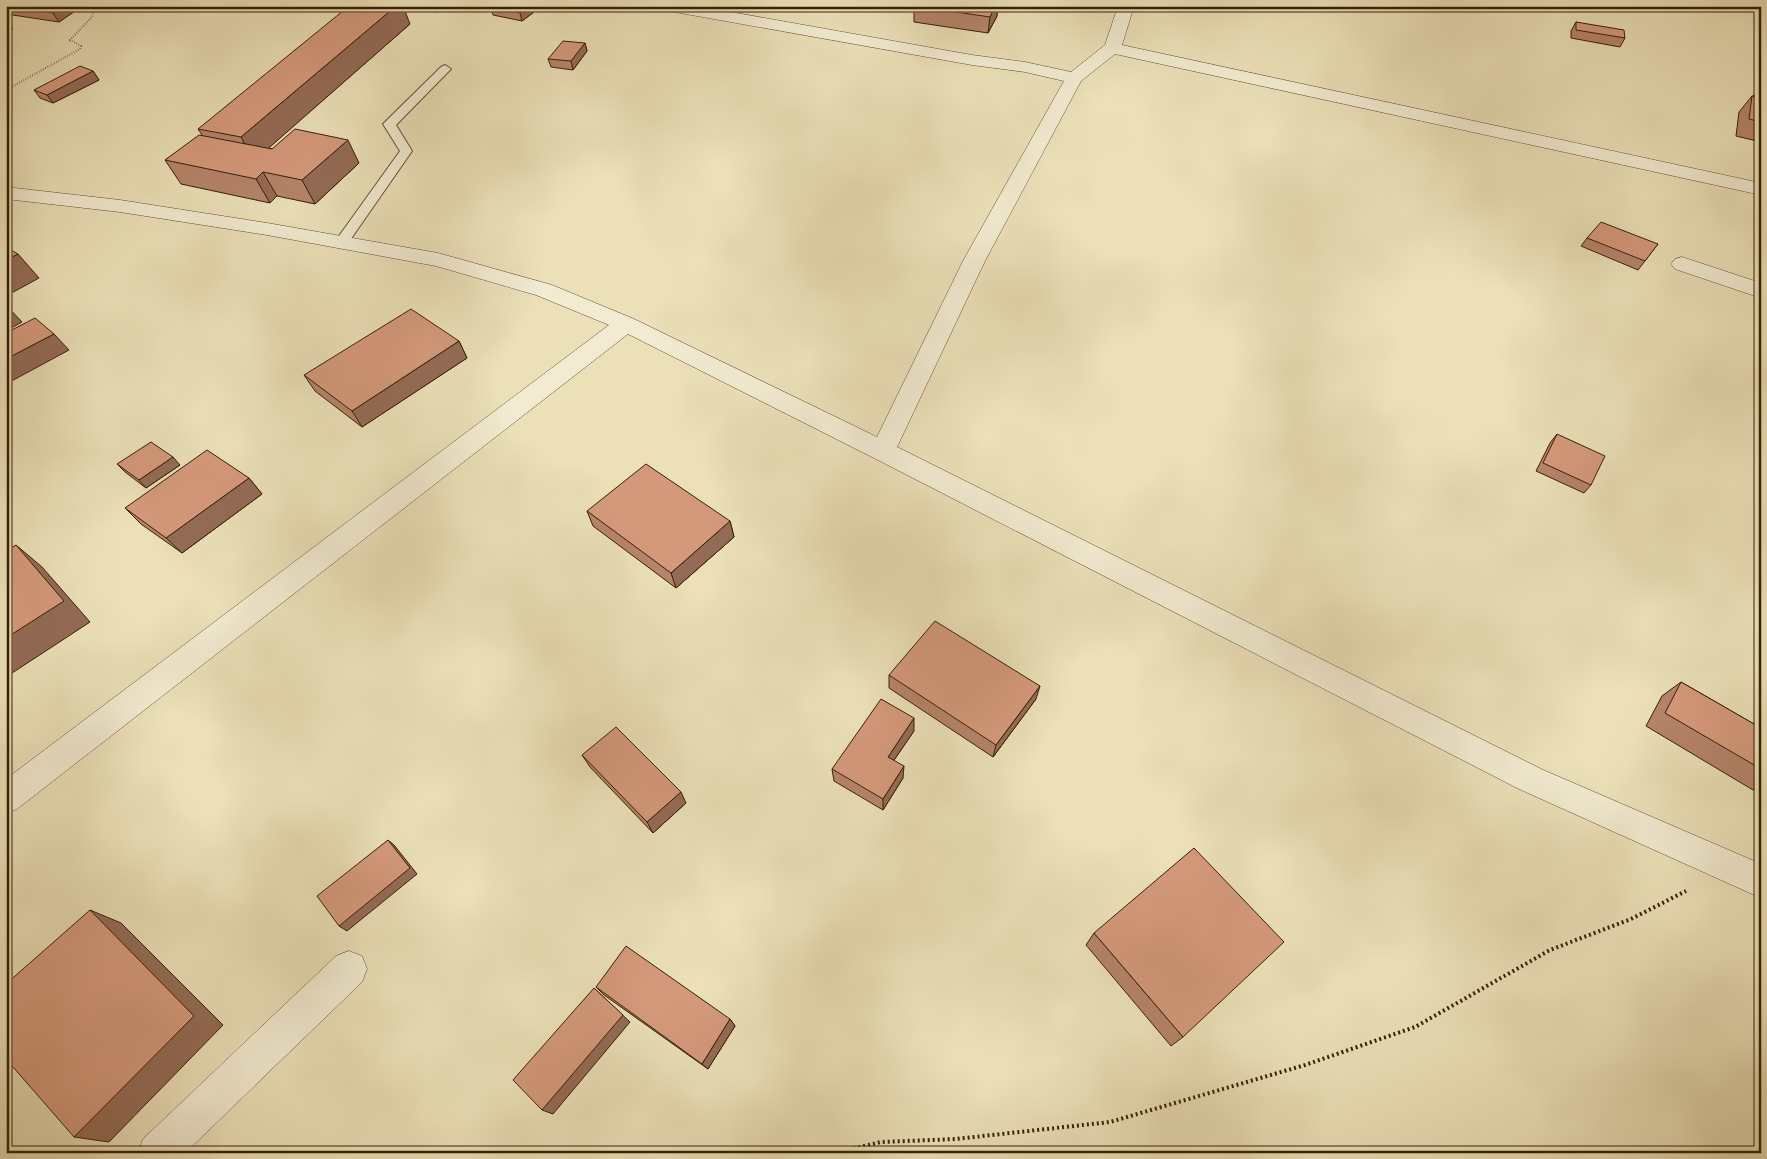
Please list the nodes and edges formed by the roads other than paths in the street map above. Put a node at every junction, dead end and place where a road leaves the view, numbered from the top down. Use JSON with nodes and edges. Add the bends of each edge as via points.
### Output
{"nodes":[{"id":1,"x":670,"y":6,"type":"edge"},
{"id":2,"x":1126,"y":6,"type":"edge"},
{"id":3,"x":1112,"y":48,"type":"junction"},
{"id":4,"x":445,"y":69,"type":"dead end"},
{"id":5,"x":1074,"y":78,"type":"junction"},
{"id":6,"x":1761,"y":189,"type":"edge"},
{"id":7,"x":6,"y":193,"type":"edge"},
{"id":8,"x":342,"y":243,"type":"junction"},
{"id":9,"x":1682,"y":264,"type":"dead end"},
{"id":10,"x":1761,"y":291,"type":"edge"},
{"id":11,"x":626,"y":324,"type":"junction"},
{"id":12,"x":883,"y":451,"type":"junction"},
{"id":13,"x":6,"y":798,"type":"edge"},
{"id":14,"x":1761,"y":881,"type":"edge"},
{"id":15,"x":349,"y":969,"type":"dead end"},
{"id":16,"x":157,"y":1153,"type":"edge"}],
"edges":[{"from":1,"to":5,"type":"street"},
{"from":2,"to":3,"type":"street"},
{"from":3,"to":5,"type":"street"},
{"from":3,"to":6,"type":"street"},
{"from":4,"to":8,"type":"lane","via":[[389,124],[406,151]]},
{"from":5,"to":12,"type":"street","via":[[974,261]]},
{"from":7,"to":8,"type":"street","via":[[120,206]]},
{"from":8,"to":11,"type":"street","via":[[438,260],[544,290]]},
{"from":9,"to":10,"type":"street"},
{"from":11,"to":12,"type":"street"},
{"from":11,"to":13,"type":"street"},
{"from":12,"to":14,"type":"street","via":[[1521,774]]},
{"from":15,"to":16,"type":"street"}]}
